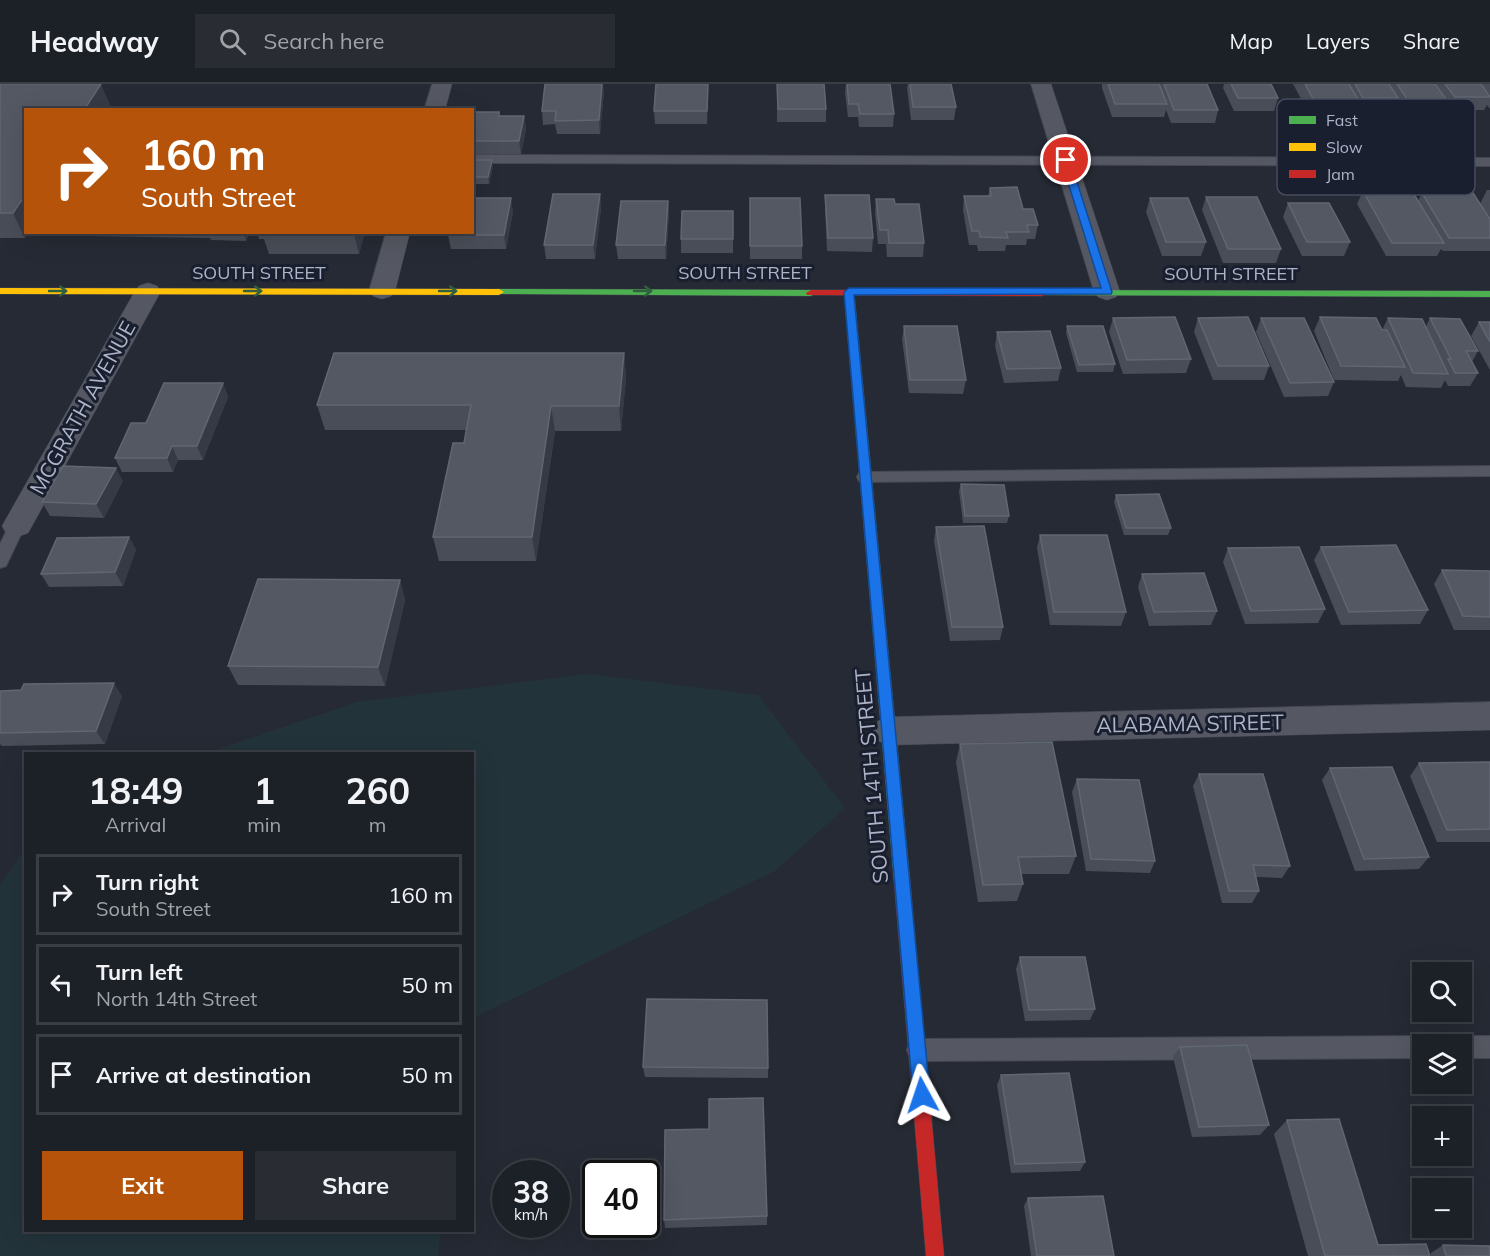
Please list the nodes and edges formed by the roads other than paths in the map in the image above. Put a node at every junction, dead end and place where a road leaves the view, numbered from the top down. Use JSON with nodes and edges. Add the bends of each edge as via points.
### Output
{"nodes":[{"id":1,"x":442,"y":84,"type":"edge"},
{"id":2,"x":1041,"y":84,"type":"edge"},
{"id":3,"x":435,"y":108,"type":"edge"},
{"id":4,"x":474,"y":159,"type":"edge"},
{"id":5,"x":1066,"y":160,"type":"junction"},
{"id":6,"x":1277,"y":161,"type":"edge"},
{"id":7,"x":1475,"y":162,"type":"edge"},
{"id":8,"x":1490,"y":162,"type":"edge"},
{"id":9,"x":397,"y":234,"type":"edge"},
{"id":10,"x":0,"y":291,"type":"edge"},
{"id":11,"x":148,"y":291,"type":"junction"},
{"id":12,"x":382,"y":291,"type":"junction"},
{"id":13,"x":849,"y":292,"type":"junction"},
{"id":14,"x":1107,"y":292,"type":"junction"},
{"id":15,"x":1490,"y":294,"type":"edge"},
{"id":16,"x":1490,"y":471,"type":"edge"},
{"id":17,"x":865,"y":477,"type":"junction"},
{"id":18,"x":18,"y":526,"type":"joint"},
{"id":19,"x":0,"y":562,"type":"edge"},
{"id":20,"x":1490,"y":716,"type":"edge"},
{"id":21,"x":890,"y":731,"type":"junction"},
{"id":22,"x":1412,"y":1047,"type":"edge"},
{"id":23,"x":1472,"y":1047,"type":"edge"},
{"id":24,"x":1490,"y":1047,"type":"edge"},
{"id":25,"x":918,"y":1050,"type":"junction"},
{"id":26,"x":935,"y":1256,"type":"edge"}],
"edges":[{"from":1,"to":3,"type":"street"},
{"from":2,"to":5,"type":"street"},
{"from":4,"to":5,"type":"lane"},
{"from":5,"to":6,"type":"lane"},
{"from":5,"to":14,"type":"street"},
{"from":7,"to":8,"type":"lane"},
{"from":9,"to":12,"type":"street"},
{"from":10,"to":11,"type":"main road","name":"SOUTH STREET","one_way":true},
{"from":11,"to":12,"type":"main road","name":"SOUTH STREET","one_way":true},
{"from":11,"to":18,"type":"street","name":"MCGRATH AVENUE"},
{"from":12,"to":13,"type":"main road","name":"SOUTH STREET","one_way":true},
{"from":13,"to":14,"type":"main road","name":"SOUTH STREET"},
{"from":13,"to":17,"type":"main road","name":"SOUTH 14TH STREET"},
{"from":14,"to":15,"type":"main road","name":"SOUTH STREET"},
{"from":16,"to":17,"type":"lane"},
{"from":17,"to":21,"type":"main road","name":"SOUTH 14TH STREET"},
{"from":18,"to":19,"type":"lane"},
{"from":20,"to":21,"type":"street","name":"ALABAMA STREET"},
{"from":21,"to":25,"type":"main road","name":"SOUTH 14TH STREET"},
{"from":22,"to":25,"type":"lane"},
{"from":23,"to":24,"type":"lane"},
{"from":25,"to":26,"type":"main road","name":"SOUTH 14TH STREET"}]}
